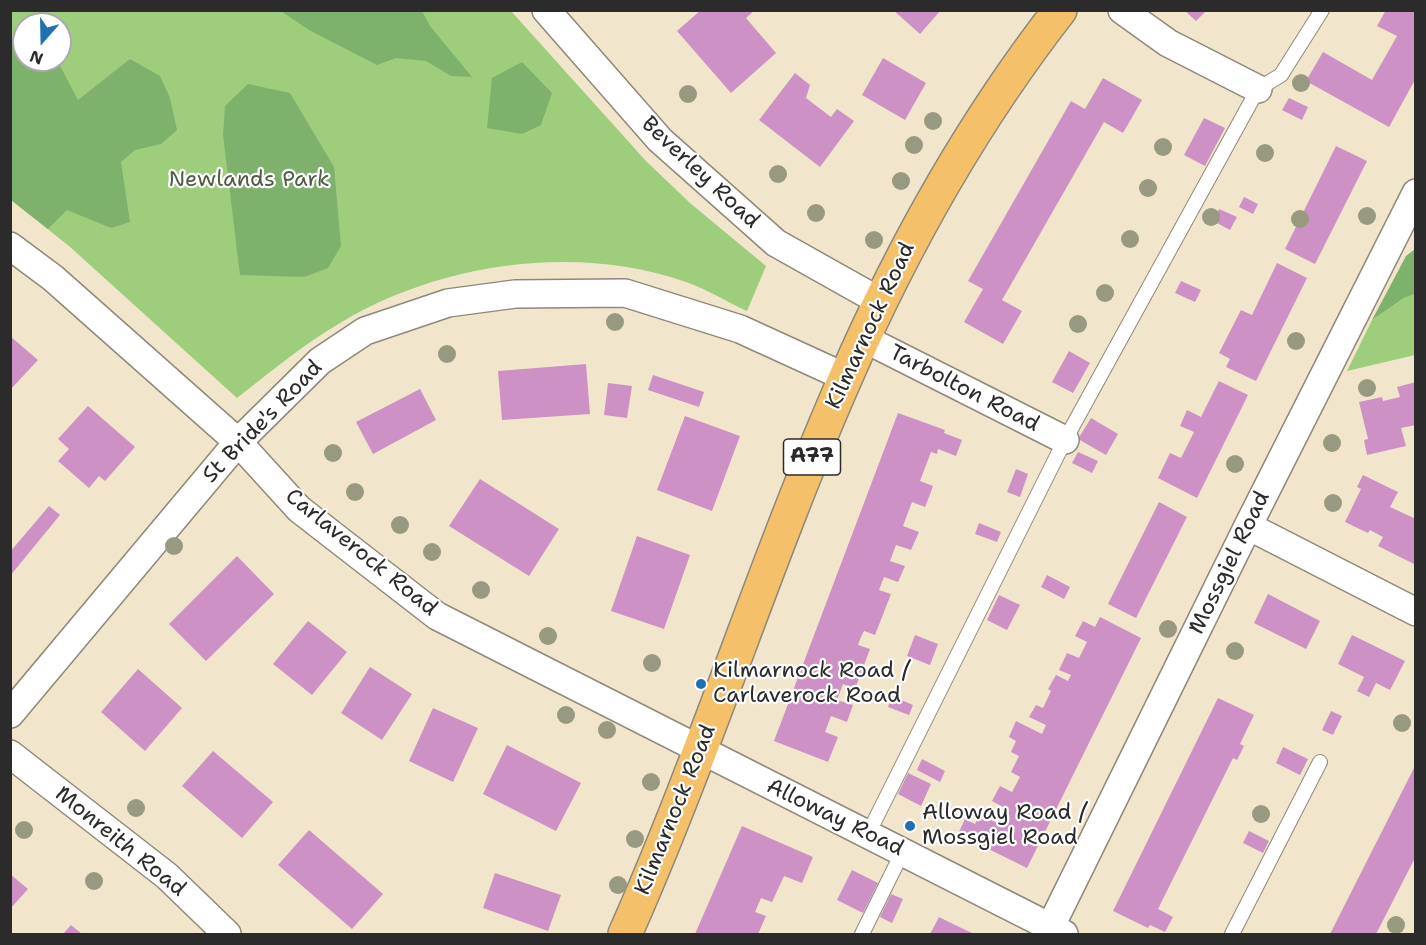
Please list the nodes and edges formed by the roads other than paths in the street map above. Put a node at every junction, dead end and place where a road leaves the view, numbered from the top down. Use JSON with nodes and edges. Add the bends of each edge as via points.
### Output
{"nodes":[{"id":1,"x":546,"y":10,"type":"edge"},
{"id":2,"x":1060,"y":10,"type":"edge"},
{"id":3,"x":1122,"y":10,"type":"edge"},
{"id":4,"x":1322,"y":10,"type":"edge"},
{"id":5,"x":1258,"y":89,"type":"junction"},
{"id":6,"x":1414,"y":201,"type":"edge"},
{"id":7,"x":10,"y":246,"type":"edge"},
{"id":8,"x":881,"y":302,"type":"junction"},
{"id":9,"x":863,"y":338,"type":"junction"},
{"id":10,"x":845,"y":377,"type":"junction"},
{"id":11,"x":1065,"y":440,"type":"junction"},
{"id":12,"x":238,"y":442,"type":"junction"},
{"id":13,"x":1248,"y":526,"type":"junction"},
{"id":14,"x":1416,"y":612,"type":"edge"},
{"id":15,"x":10,"y":714,"type":"edge"},
{"id":16,"x":701,"y":751,"type":"junction"},
{"id":17,"x":10,"y":754,"type":"edge"},
{"id":18,"x":1320,"y":762,"type":"dead end"},
{"id":19,"x":868,"y":834,"type":"junction"},
{"id":20,"x":903,"y":851,"type":"junction"},
{"id":21,"x":1054,"y":932,"type":"edge"},
{"id":22,"x":227,"y":934,"type":"edge"},
{"id":23,"x":625,"y":934,"type":"edge"},
{"id":24,"x":862,"y":934,"type":"edge"},
{"id":25,"x":1232,"y":934,"type":"edge"}],
"edges":[{"from":1,"to":8,"type":"street","name":"Beverley Road","via":[[660,141],[776,243]]},
{"from":2,"to":8,"type":"main road","name":"Kilmarnock Road","number":"A77","via":[[964,146]]},
{"from":3,"to":5,"type":"street","via":[[1168,44]]},
{"from":4,"to":5,"type":"lane","via":[[1281,75]]},
{"from":5,"to":11,"type":"lane"},
{"from":6,"to":13,"type":"street","name":"Mossgiel Road"},
{"from":7,"to":12,"type":"street","name":"Carlaverock Road","via":[[62,286]]},
{"from":8,"to":9,"type":"main road","name":"Kilmarnock Road","number":"A77"},
{"from":9,"to":10,"type":"main road","name":"Kilmarnock Road","number":"A77"},
{"from":9,"to":11,"type":"street","name":"Tarbolton Road"},
{"from":10,"to":12,"type":"street","name":"St Bride's Road","via":[[740,329],[625,293],[515,294],[448,303],[365,331],[321,360]]},
{"from":10,"to":16,"type":"main road","name":"Kilmarnock Road","number":"A77"},
{"from":11,"to":19,"type":"lane"},
{"from":12,"to":15,"type":"street","name":"St Bride's Road"},
{"from":12,"to":16,"type":"street","name":"Carlaverock Road","via":[[299,509],[437,616]]},
{"from":13,"to":14,"type":"street"},
{"from":13,"to":21,"type":"street","name":"Mossgiel Road"},
{"from":16,"to":19,"type":"street","name":"Alloway Road"},
{"from":16,"to":23,"type":"main road","name":"Kilmarnock Road","number":"A77"},
{"from":17,"to":22,"type":"street","name":"Monreith Road","via":[[167,876]]},
{"from":18,"to":25,"type":"lane"},
{"from":19,"to":20,"type":"street","name":"Alloway Road"},
{"from":20,"to":21,"type":"street","name":"Alloway Road"},
{"from":20,"to":24,"type":"lane"}]}
